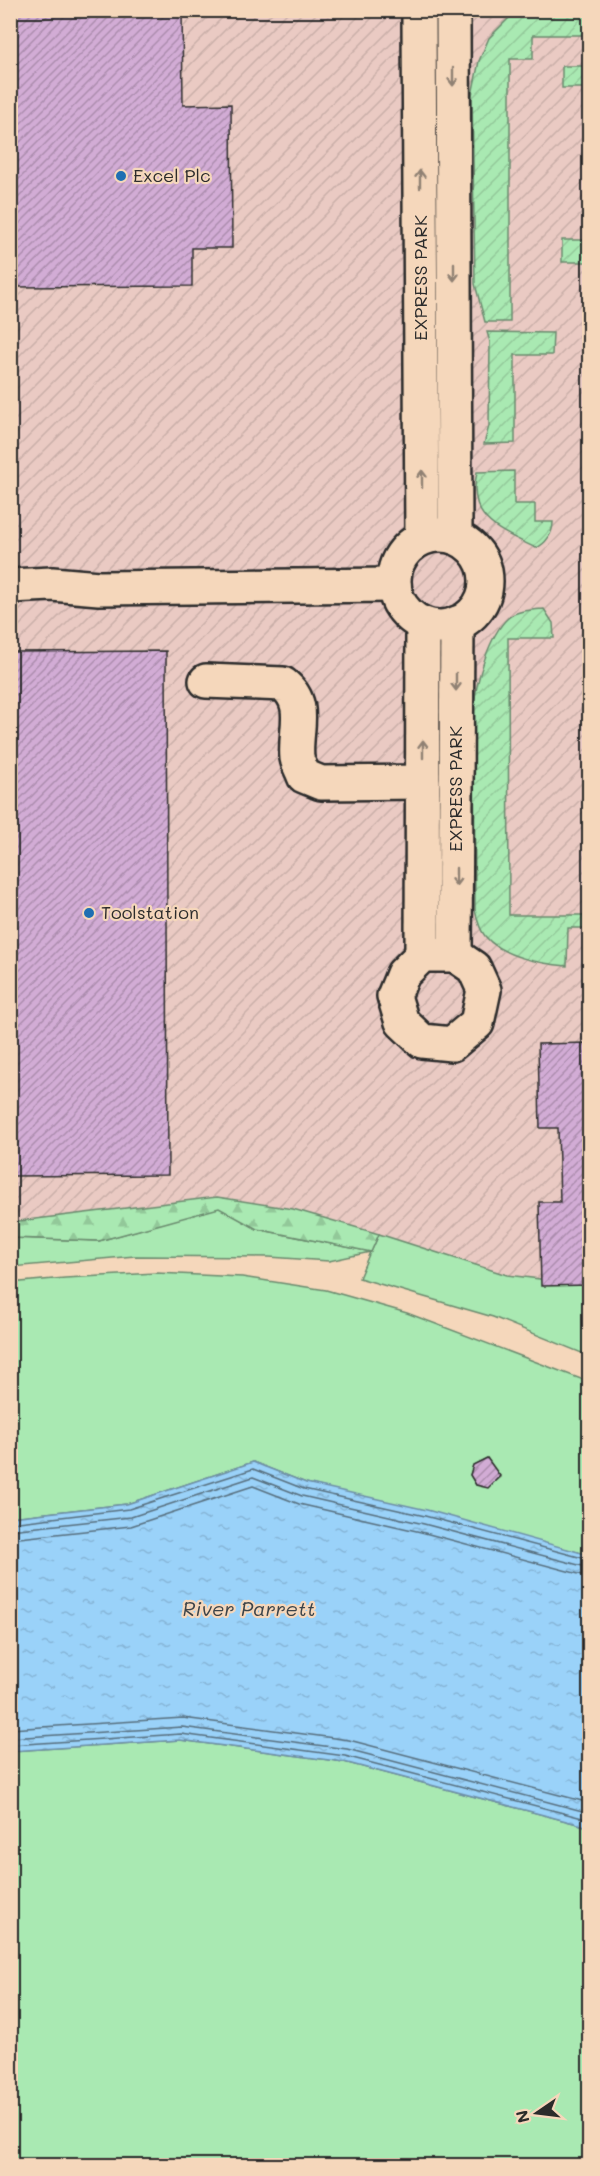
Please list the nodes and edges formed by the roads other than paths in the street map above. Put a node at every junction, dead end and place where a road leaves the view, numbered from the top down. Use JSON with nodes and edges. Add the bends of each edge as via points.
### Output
{"nodes":[{"id":1,"x":413,"y":14,"type":"edge"},
{"id":2,"x":459,"y":14,"type":"edge"},
{"id":3,"x":455,"y":537,"type":"junction"},
{"id":4,"x":422,"y":538,"type":"junction"},
{"id":5,"x":10,"y":585,"type":"edge"},
{"id":6,"x":394,"y":585,"type":"junction"},
{"id":7,"x":457,"y":623,"type":"junction"},
{"id":8,"x":423,"y":624,"type":"junction"},
{"id":9,"x":206,"y":681,"type":"dead end"},
{"id":10,"x":423,"y":782,"type":"junction"},
{"id":11,"x":422,"y":955,"type":"junction"},
{"id":12,"x":455,"y":955,"type":"junction"}],
"edges":[{"from":1,"to":2,"type":"street","via":[[441,21]]},
{"from":4,"to":1,"type":"street","name":"EXPRESS PARK","one_way":true},
{"from":2,"to":3,"type":"street","name":"EXPRESS PARK","one_way":true},
{"from":3,"to":4,"type":"street"},
{"from":3,"to":7,"type":"street","via":[[476,552],[485,576],[479,604]]},
{"from":4,"to":6,"type":"street","via":[[400,557]]},
{"from":5,"to":6,"type":"street"},
{"from":6,"to":8,"type":"street","via":[[403,609]]},
{"from":7,"to":8,"type":"street"},
{"from":7,"to":12,"type":"street","name":"EXPRESS PARK","one_way":true},
{"from":10,"to":8,"type":"street","name":"EXPRESS PARK","one_way":true},
{"from":9,"to":10,"type":"street","via":[[283,684],[293,691],[298,703],[297,760],[304,776],[321,783]]},
{"from":10,"to":11,"type":"street","name":"EXPRESS PARK"},
{"from":11,"to":12,"type":"street"},
{"from":11,"to":12,"type":"street","via":[[404,974],[394,996],[402,1022],[422,1041],[452,1044],[477,1023],[484,990],[474,968]]}]}
